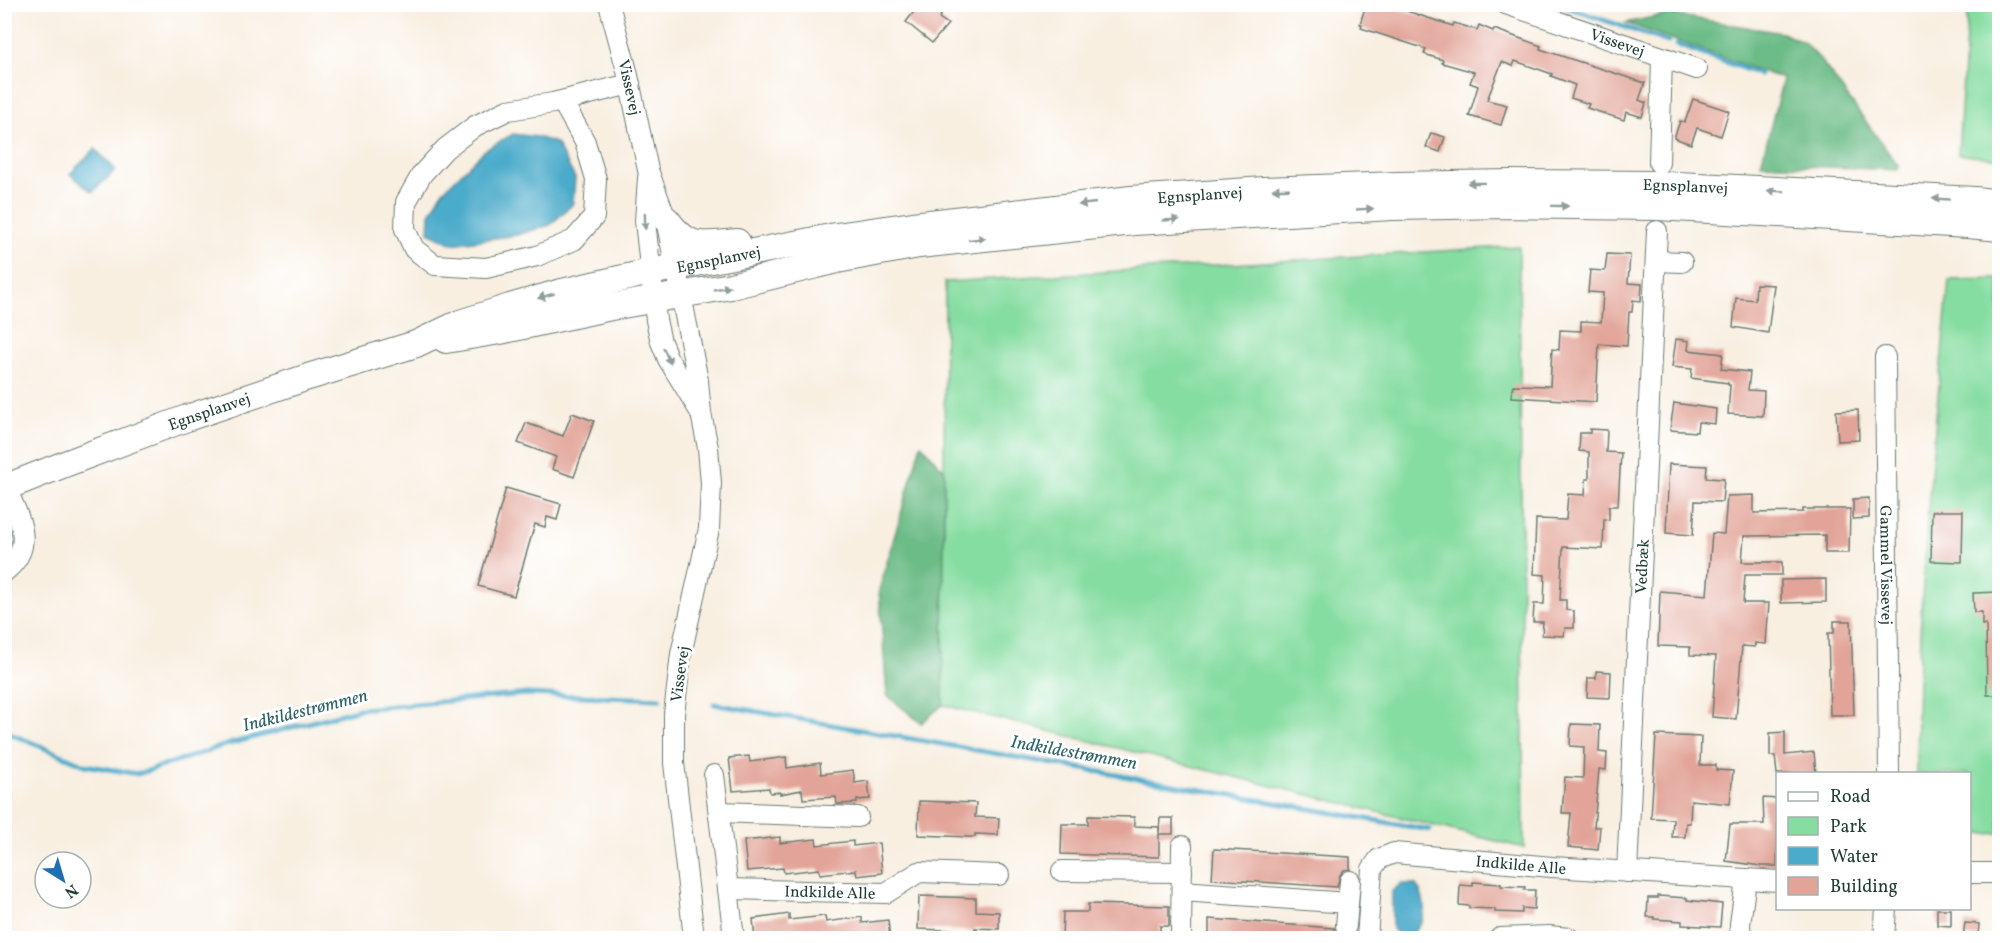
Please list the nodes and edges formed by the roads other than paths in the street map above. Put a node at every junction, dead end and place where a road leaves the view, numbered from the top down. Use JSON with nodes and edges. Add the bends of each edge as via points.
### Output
{"nodes":[{"id":1,"x":609,"y":4,"type":"edge"},
{"id":2,"x":1506,"y":4,"type":"edge"},
{"id":3,"x":1662,"y":57,"type":"junction"},
{"id":4,"x":1697,"y":69,"type":"dead end"},
{"id":5,"x":630,"y":84,"type":"junction"},
{"id":6,"x":562,"y":101,"type":"junction"},
{"id":7,"x":1659,"y":163,"type":"dead end"},
{"id":8,"x":648,"y":170,"type":"junction"},
{"id":9,"x":2000,"y":203,"type":"edge"},
{"id":10,"x":666,"y":219,"type":"junction"},
{"id":11,"x":2000,"y":228,"type":"edge"},
{"id":12,"x":1657,"y":231,"type":"dead end"},
{"id":13,"x":836,"y":236,"type":"junction"},
{"id":14,"x":1656,"y":261,"type":"junction"},
{"id":15,"x":1682,"y":262,"type":"dead end"},
{"id":16,"x":676,"y":267,"type":"junction"},
{"id":17,"x":652,"y":286,"type":"junction"},
{"id":18,"x":682,"y":295,"type":"junction"},
{"id":19,"x":416,"y":344,"type":"junction"},
{"id":20,"x":1885,"y":357,"type":"dead end"},
{"id":21,"x":701,"y":412,"type":"junction"},
{"id":22,"x":5,"y":488,"type":"edge"},
{"id":23,"x":4,"y":572,"type":"edge"},
{"id":24,"x":1889,"y":772,"type":"edge"},
{"id":25,"x":714,"y":775,"type":"dead end"},
{"id":26,"x":719,"y":812,"type":"junction"},
{"id":27,"x":858,"y":817,"type":"dead end"},
{"id":28,"x":1182,"y":846,"type":"dead end"},
{"id":29,"x":1062,"y":871,"type":"dead end"},
{"id":30,"x":1627,"y":872,"type":"junction"},
{"id":31,"x":1971,"y":873,"type":"edge"},
{"id":32,"x":2000,"y":873,"type":"edge"},
{"id":33,"x":999,"y":875,"type":"dead end"},
{"id":34,"x":1746,"y":880,"type":"junction"},
{"id":35,"x":1182,"y":881,"type":"junction"},
{"id":36,"x":1350,"y":881,"type":"dead end"},
{"id":37,"x":1776,"y":881,"type":"edge"},
{"id":38,"x":728,"y":889,"type":"junction"},
{"id":39,"x":1348,"y":903,"type":"junction"},
{"id":40,"x":1886,"y":910,"type":"edge"},
{"id":41,"x":1346,"y":926,"type":"dead end"},
{"id":42,"x":694,"y":939,"type":"edge"},
{"id":43,"x":734,"y":939,"type":"edge"},
{"id":44,"x":1181,"y":939,"type":"edge"},
{"id":45,"x":1367,"y":939,"type":"edge"},
{"id":46,"x":1500,"y":939,"type":"edge"},
{"id":47,"x":1569,"y":939,"type":"edge"},
{"id":48,"x":1741,"y":939,"type":"edge"},
{"id":49,"x":1884,"y":939,"type":"edge"}],
"edges":[{"from":1,"to":5,"type":"street","name":"Vissevej"},
{"from":2,"to":3,"type":"street","name":"Vissevej"},
{"from":3,"to":4,"type":"street","name":"Vissevej"},
{"from":3,"to":7,"type":"street","name":"Vissevej"},
{"from":5,"to":6,"type":"street"},
{"from":5,"to":8,"type":"street","name":"Vissevej"},
{"from":6,"to":6,"type":"street","via":[[508,110],[475,126],[445,149],[422,174],[406,202],[405,229],[414,249],[435,265],[486,268],[537,256],[574,240],[594,217],[596,179],[585,142]]},
{"from":8,"to":10,"type":"street","name":"Vissevej"},
{"from":8,"to":17,"type":"street","name":"Vissevej","one_way":true,"via":[[645,221]]},
{"from":9,"to":13,"type":"main road","name":"Egnsplanvej","one_way":true,"via":[[1658,184],[1397,185],[1131,199]]},
{"from":10,"to":13,"type":"main road","via":[[683,239],[693,244]]},
{"from":10,"to":16,"type":"street","name":"Vissevej"},
{"from":18,"to":11,"type":"main road","name":"Egnsplanvej","one_way":true,"via":[[918,245],[1134,222],[1392,207],[1657,207]]},
{"from":12,"to":14,"type":"street","name":"Vedbæk"},
{"from":13,"to":16,"type":"main road","name":"Egnsplanvej"},
{"from":14,"to":15,"type":"street"},
{"from":14,"to":30,"type":"street","name":"Vedbæk"},
{"from":16,"to":17,"type":"main road","name":"Egnsplanvej"},
{"from":16,"to":18,"type":"street","name":"Vissevej"},
{"from":17,"to":18,"type":"main road","name":"Egnsplanvej"},
{"from":17,"to":19,"type":"main road","name":"Egnsplanvej","via":[[500,331]]},
{"from":17,"to":19,"type":"main road","name":"Egnsplanvej","one_way":true,"via":[[558,293],[460,323]]},
{"from":17,"to":21,"type":"street","name":"Vissevej","one_way":true,"via":[[661,342]]},
{"from":18,"to":21,"type":"street","name":"Vissevej"},
{"from":19,"to":22,"type":"main road","name":"Egnsplanvej","via":[[188,418]]},
{"from":20,"to":24,"type":"street","name":"Gammel Vissevej"},
{"from":21,"to":42,"type":"street","name":"Vissevej","via":[[711,483],[709,529],[677,676],[673,738]]},
{"from":22,"to":23,"type":"street","via":[[24,529],[23,546],[13,565]]},
{"from":25,"to":26,"type":"street"},
{"from":26,"to":27,"type":"street"},
{"from":26,"to":38,"type":"street"},
{"from":28,"to":35,"type":"street"},
{"from":29,"to":35,"type":"street"},
{"from":30,"to":34,"type":"street","name":"Indkilde Alle"},
{"from":30,"to":45,"type":"street","name":"Indkilde Alle","via":[[1394,853],[1379,859],[1372,869]]},
{"from":31,"to":32,"type":"street"},
{"from":33,"to":38,"type":"street","name":"Indkilde Alle","via":[[919,872],[886,893]]},
{"from":34,"to":37,"type":"street","name":"Indkilde Alle"},
{"from":34,"to":48,"type":"street"},
{"from":35,"to":39,"type":"street"},
{"from":35,"to":44,"type":"street"},
{"from":36,"to":39,"type":"street"},
{"from":38,"to":43,"type":"street"},
{"from":39,"to":41,"type":"street"},
{"from":40,"to":49,"type":"street"},
{"from":46,"to":47,"type":"street"}]}
